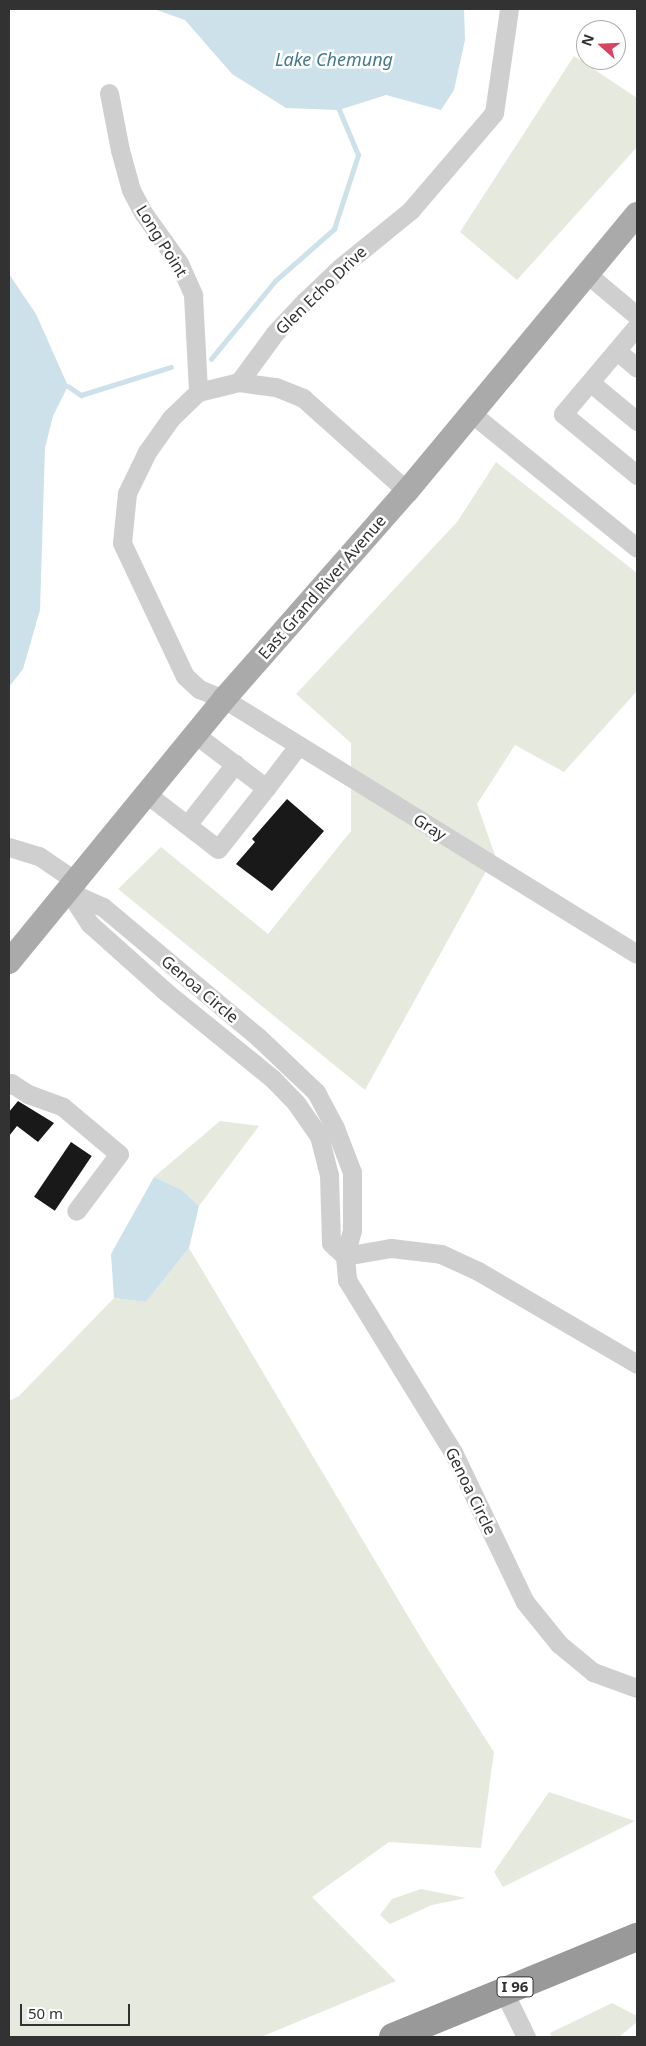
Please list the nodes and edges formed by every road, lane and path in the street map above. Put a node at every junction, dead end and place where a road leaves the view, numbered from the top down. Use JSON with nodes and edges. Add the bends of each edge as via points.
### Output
{"nodes":[{"id":1,"x":509,"y":9,"type":"edge"},
{"id":2,"x":109,"y":93,"type":"dead end"},
{"id":3,"x":637,"y":214,"type":"edge"},
{"id":4,"x":588,"y":274,"type":"junction"},
{"id":5,"x":637,"y":316,"type":"edge"},
{"id":6,"x":637,"y":326,"type":"edge"},
{"id":7,"x":617,"y":351,"type":"junction"},
{"id":8,"x":637,"y":368,"type":"edge"},
{"id":9,"x":239,"y":382,"type":"junction"},
{"id":10,"x":591,"y":383,"type":"junction"},
{"id":11,"x":198,"y":392,"type":"junction"},
{"id":12,"x":471,"y":413,"type":"junction"},
{"id":13,"x":637,"y":421,"type":"edge"},
{"id":14,"x":637,"y":474,"type":"edge"},
{"id":15,"x":406,"y":491,"type":"junction"},
{"id":16,"x":637,"y":548,"type":"edge"},
{"id":17,"x":224,"y":699,"type":"junction"},
{"id":18,"x":196,"y":735,"type":"junction"},
{"id":19,"x":298,"y":746,"type":"junction"},
{"id":20,"x":235,"y":764,"type":"junction"},
{"id":21,"x":266,"y":788,"type":"junction"},
{"id":22,"x":148,"y":794,"type":"junction"},
{"id":23,"x":187,"y":825,"type":"junction"},
{"id":24,"x":9,"y":847,"type":"edge"},
{"id":25,"x":73,"y":887,"type":"junction"},
{"id":26,"x":142,"y":940,"type":"junction"},
{"id":27,"x":637,"y":954,"type":"edge"},
{"id":28,"x":127,"y":958,"type":"junction"},
{"id":29,"x":9,"y":962,"type":"edge"},
{"id":30,"x":258,"y":1037,"type":"junction"},
{"id":31,"x":242,"y":1054,"type":"junction"},
{"id":32,"x":9,"y":1086,"type":"edge"},
{"id":33,"x":327,"y":1132,"type":"junction"},
{"id":34,"x":76,"y":1211,"type":"dead end"},
{"id":35,"x":345,"y":1256,"type":"junction"},
{"id":36,"x":637,"y":1364,"type":"edge"},
{"id":37,"x":637,"y":1688,"type":"edge"},
{"id":38,"x":637,"y":1937,"type":"edge"},
{"id":39,"x":504,"y":1992,"type":"junction"},
{"id":40,"x":393,"y":2037,"type":"edge"},
{"id":41,"x":526,"y":2037,"type":"edge"}],
"edges":[{"from":1,"to":9,"type":"street","name":"Glen Echo Drive","via":[[494,113],[412,210],[342,266],[305,301],[275,333]]},
{"from":2,"to":11,"type":"street","name":"Long Point","via":[[131,190],[179,263],[193,296]]},
{"from":3,"to":4,"type":"main road","name":"East Grand River Avenue"},
{"from":4,"to":5,"type":"street"},
{"from":4,"to":12,"type":"main road","name":"East Grand River Avenue"},
{"from":6,"to":7,"type":"street"},
{"from":7,"to":8,"type":"street"},
{"from":7,"to":10,"type":"street"},
{"from":9,"to":11,"type":"street"},
{"from":9,"to":15,"type":"street","via":[[276,387],[303,398]]},
{"from":10,"to":13,"type":"street"},
{"from":10,"to":14,"type":"street","via":[[563,414]]},
{"from":11,"to":17,"type":"street","via":[[171,418],[147,452],[127,493],[122,543],[185,676],[200,689]]},
{"from":12,"to":15,"type":"main road","name":"East Grand River Avenue"},
{"from":12,"to":16,"type":"street"},
{"from":15,"to":17,"type":"main road","name":"East Grand River Avenue"},
{"from":17,"to":18,"type":"main road","name":"East Grand River Avenue"},
{"from":17,"to":19,"type":"street","name":"Gray"},
{"from":18,"to":20,"type":"street"},
{"from":18,"to":22,"type":"main road","name":"East Grand River Avenue"},
{"from":19,"to":21,"type":"street"},
{"from":19,"to":27,"type":"street","name":"Gray"},
{"from":20,"to":21,"type":"street"},
{"from":20,"to":23,"type":"street"},
{"from":21,"to":23,"type":"street","via":[[218,850]]},
{"from":22,"to":23,"type":"street"},
{"from":22,"to":25,"type":"main road","name":"East Grand River Avenue"},
{"from":24,"to":25,"type":"street","via":[[40,856]]},
{"from":25,"to":26,"type":"street","name":"Genoa Circle"},
{"from":25,"to":28,"type":"street","name":"Genoa Circle","via":[[90,924]]},
{"from":25,"to":29,"type":"main road","name":"East Grand River Avenue"},
{"from":26,"to":28,"type":"street"},
{"from":26,"to":30,"type":"street","name":"Genoa Circle"},
{"from":28,"to":31,"type":"street","name":"Genoa Circle"},
{"from":30,"to":31,"type":"street"},
{"from":30,"to":33,"type":"street","name":"Genoa Circle","via":[[316,1092]]},
{"from":31,"to":33,"type":"street","name":"Genoa Circle","via":[[273,1079]]},
{"from":32,"to":34,"type":"street","via":[[11,1084],[63,1107],[119,1154]]},
{"from":33,"to":35,"type":"street","name":"Genoa Circle","via":[[331,1244]]},
{"from":35,"to":36,"type":"street","via":[[391,1248],[441,1254],[478,1271]]},
{"from":35,"to":37,"type":"street","name":"Genoa Circle","via":[[347,1280],[454,1454],[525,1602],[559,1644],[592,1672]]},
{"from":38,"to":39,"type":"highway","number":"I 96"},
{"from":39,"to":40,"type":"highway","number":"I 96"},
{"from":39,"to":41,"type":"street"}]}
